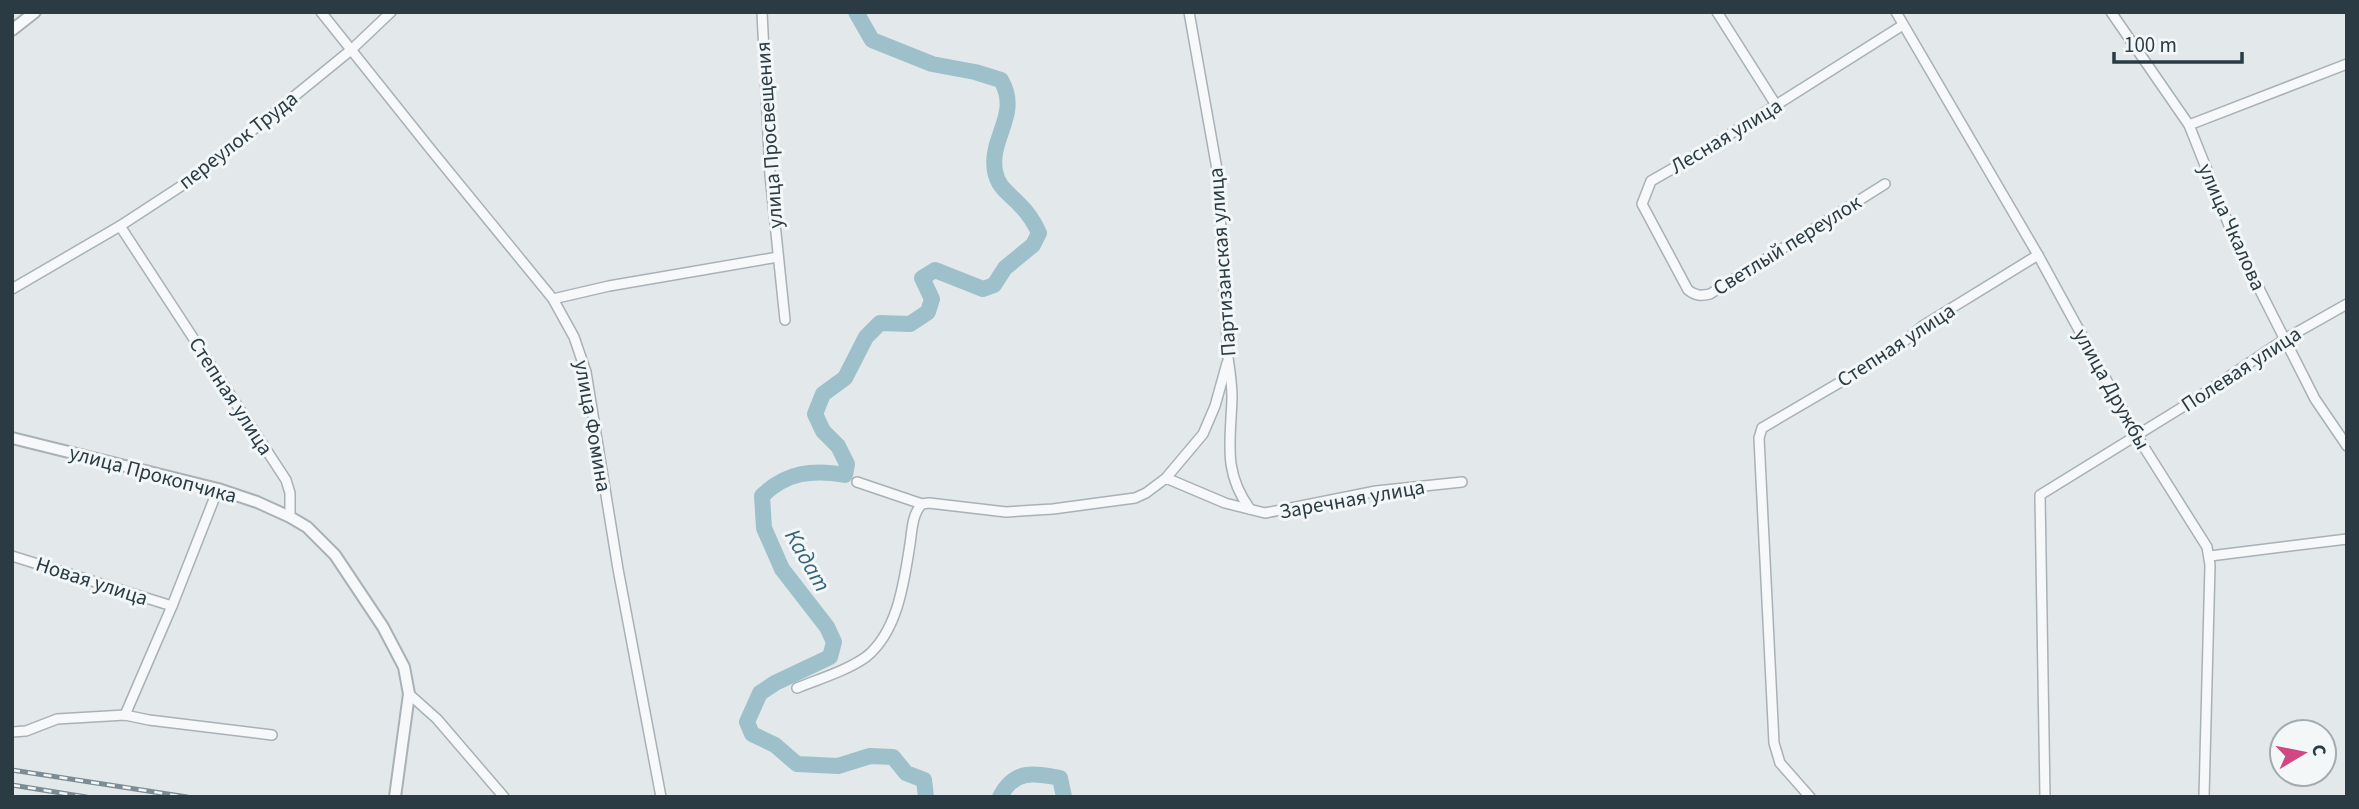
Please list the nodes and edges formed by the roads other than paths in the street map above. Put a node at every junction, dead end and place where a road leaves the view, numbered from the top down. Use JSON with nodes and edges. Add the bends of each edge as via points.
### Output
{"nodes":[{"id":1,"x":35,"y":12,"type":"edge"},
{"id":2,"x":321,"y":12,"type":"edge"},
{"id":3,"x":391,"y":12,"type":"edge"},
{"id":4,"x":762,"y":12,"type":"edge"},
{"id":5,"x":1189,"y":12,"type":"edge"},
{"id":6,"x":1717,"y":12,"type":"edge"},
{"id":7,"x":1896,"y":12,"type":"edge"},
{"id":8,"x":2111,"y":12,"type":"edge"},
{"id":9,"x":1903,"y":25,"type":"junction"},
{"id":10,"x":12,"y":30,"type":"edge"},
{"id":11,"x":351,"y":50,"type":"junction"},
{"id":12,"x":2347,"y":64,"type":"edge"},
{"id":13,"x":1776,"y":105,"type":"junction"},
{"id":14,"x":2189,"y":125,"type":"junction"},
{"id":15,"x":1885,"y":184,"type":"dead end"},
{"id":16,"x":120,"y":226,"type":"junction"},
{"id":17,"x":2038,"y":255,"type":"junction"},
{"id":18,"x":778,"y":257,"type":"junction"},
{"id":19,"x":12,"y":289,"type":"edge"},
{"id":20,"x":1688,"y":290,"type":"joint"},
{"id":21,"x":553,"y":299,"type":"junction"},
{"id":22,"x":2347,"y":304,"type":"edge"},
{"id":23,"x":785,"y":320,"type":"dead end"},
{"id":24,"x":2285,"y":339,"type":"junction"},
{"id":25,"x":1228,"y":358,"type":"junction"},
{"id":26,"x":2137,"y":436,"type":"junction"},
{"id":27,"x":12,"y":438,"type":"edge"},
{"id":28,"x":2347,"y":446,"type":"edge"},
{"id":29,"x":1166,"y":478,"type":"junction"},
{"id":30,"x":858,"y":482,"type":"dead end"},
{"id":31,"x":1462,"y":482,"type":"dead end"},
{"id":32,"x":218,"y":489,"type":"junction"},
{"id":33,"x":922,"y":504,"type":"junction"},
{"id":34,"x":1250,"y":509,"type":"junction"},
{"id":35,"x":290,"y":517,"type":"junction"},
{"id":36,"x":2347,"y":539,"type":"edge"},
{"id":37,"x":12,"y":556,"type":"edge"},
{"id":38,"x":2210,"y":556,"type":"junction"},
{"id":39,"x":172,"y":606,"type":"junction"},
{"id":40,"x":797,"y":688,"type":"dead end"},
{"id":41,"x":409,"y":694,"type":"junction"},
{"id":42,"x":125,"y":715,"type":"junction"},
{"id":43,"x":12,"y":732,"type":"edge"},
{"id":44,"x":272,"y":735,"type":"dead end"},
{"id":45,"x":395,"y":797,"type":"edge"},
{"id":46,"x":504,"y":797,"type":"edge"},
{"id":47,"x":661,"y":797,"type":"edge"},
{"id":48,"x":1810,"y":797,"type":"edge"},
{"id":49,"x":2045,"y":797,"type":"edge"},
{"id":50,"x":2204,"y":797,"type":"edge"}],
"edges":[{"from":1,"to":10,"type":"street"},
{"from":2,"to":11,"type":"street","name":"улица Фомина"},
{"from":3,"to":11,"type":"street","name":"переулок Труда"},
{"from":4,"to":18,"type":"street","name":"улица Просвещения"},
{"from":5,"to":25,"type":"street","name":"Партизанская улица","via":[[1218,175]]},
{"from":6,"to":13,"type":"street"},
{"from":7,"to":9,"type":"street","name":"улица Дружбы"},
{"from":8,"to":14,"type":"street","name":"улица Чкалова"},
{"from":9,"to":13,"type":"street","name":"Лесная улица"},
{"from":9,"to":17,"type":"street","name":"улица Дружбы"},
{"from":11,"to":16,"type":"street","name":"переулок Труда","via":[[195,177]]},
{"from":11,"to":21,"type":"street","name":"улица Фомина"},
{"from":12,"to":14,"type":"street"},
{"from":13,"to":20,"type":"street","name":"Лесная улица","via":[[1651,181],[1642,204]]},
{"from":14,"to":24,"type":"street","name":"улица Чкалова","via":[[2235,243]]},
{"from":15,"to":20,"type":"street","name":"Светлый переулок","via":[[1710,294],[1695,295]]},
{"from":16,"to":19,"type":"street"},
{"from":16,"to":35,"type":"street","name":"Степная улица","via":[[286,480]]},
{"from":17,"to":26,"type":"street","name":"улица Дружбы"},
{"from":17,"to":48,"type":"street","name":"Степная улица","via":[[1924,326],[1890,353],[1762,428],[1774,743],[1780,764]]},
{"from":18,"to":21,"type":"street","name":"улица Просвещения"},
{"from":18,"to":23,"type":"street","name":"улица Просвещения"},
{"from":21,"to":47,"type":"street","name":"улица Фомина","via":[[586,372]]},
{"from":22,"to":24,"type":"street","name":"Полевая улица"},
{"from":24,"to":26,"type":"street","name":"Полевая улица"},
{"from":24,"to":28,"type":"street","name":"улица Чкалова","via":[[2315,399]]},
{"from":25,"to":29,"type":"street","via":[[1203,434]]},
{"from":25,"to":34,"type":"street","name":"Партизанская улица","via":[[1232,380],[1230,460],[1239,494]]},
{"from":26,"to":38,"type":"street","name":"улица Дружбы"},
{"from":26,"to":49,"type":"street","name":"Полевая улица","via":[[2040,495]]},
{"from":27,"to":32,"type":"street","name":"улица Прокопчика"},
{"from":29,"to":33,"type":"street","via":[[1135,498],[1066,508],[1006,512]]},
{"from":29,"to":34,"type":"street","name":"Заречная улица"},
{"from":30,"to":33,"type":"street"},
{"from":31,"to":34,"type":"street","name":"Заречная улица","via":[[1376,491],[1275,512]]},
{"from":32,"to":35,"type":"street","name":"улица Прокопчика"},
{"from":32,"to":39,"type":"street"},
{"from":33,"to":40,"type":"street","via":[[915,516],[904,582],[884,635],[864,657]]},
{"from":35,"to":41,"type":"street","via":[[335,555],[383,627],[404,667]]},
{"from":36,"to":38,"type":"street"},
{"from":37,"to":39,"type":"street","name":"Новая улица"},
{"from":38,"to":50,"type":"street","name":"улица Дружбы"},
{"from":39,"to":42,"type":"street"},
{"from":41,"to":45,"type":"street"},
{"from":41,"to":46,"type":"street","via":[[437,719]]},
{"from":42,"to":43,"type":"street","via":[[57,719]]},
{"from":42,"to":44,"type":"street"}]}
